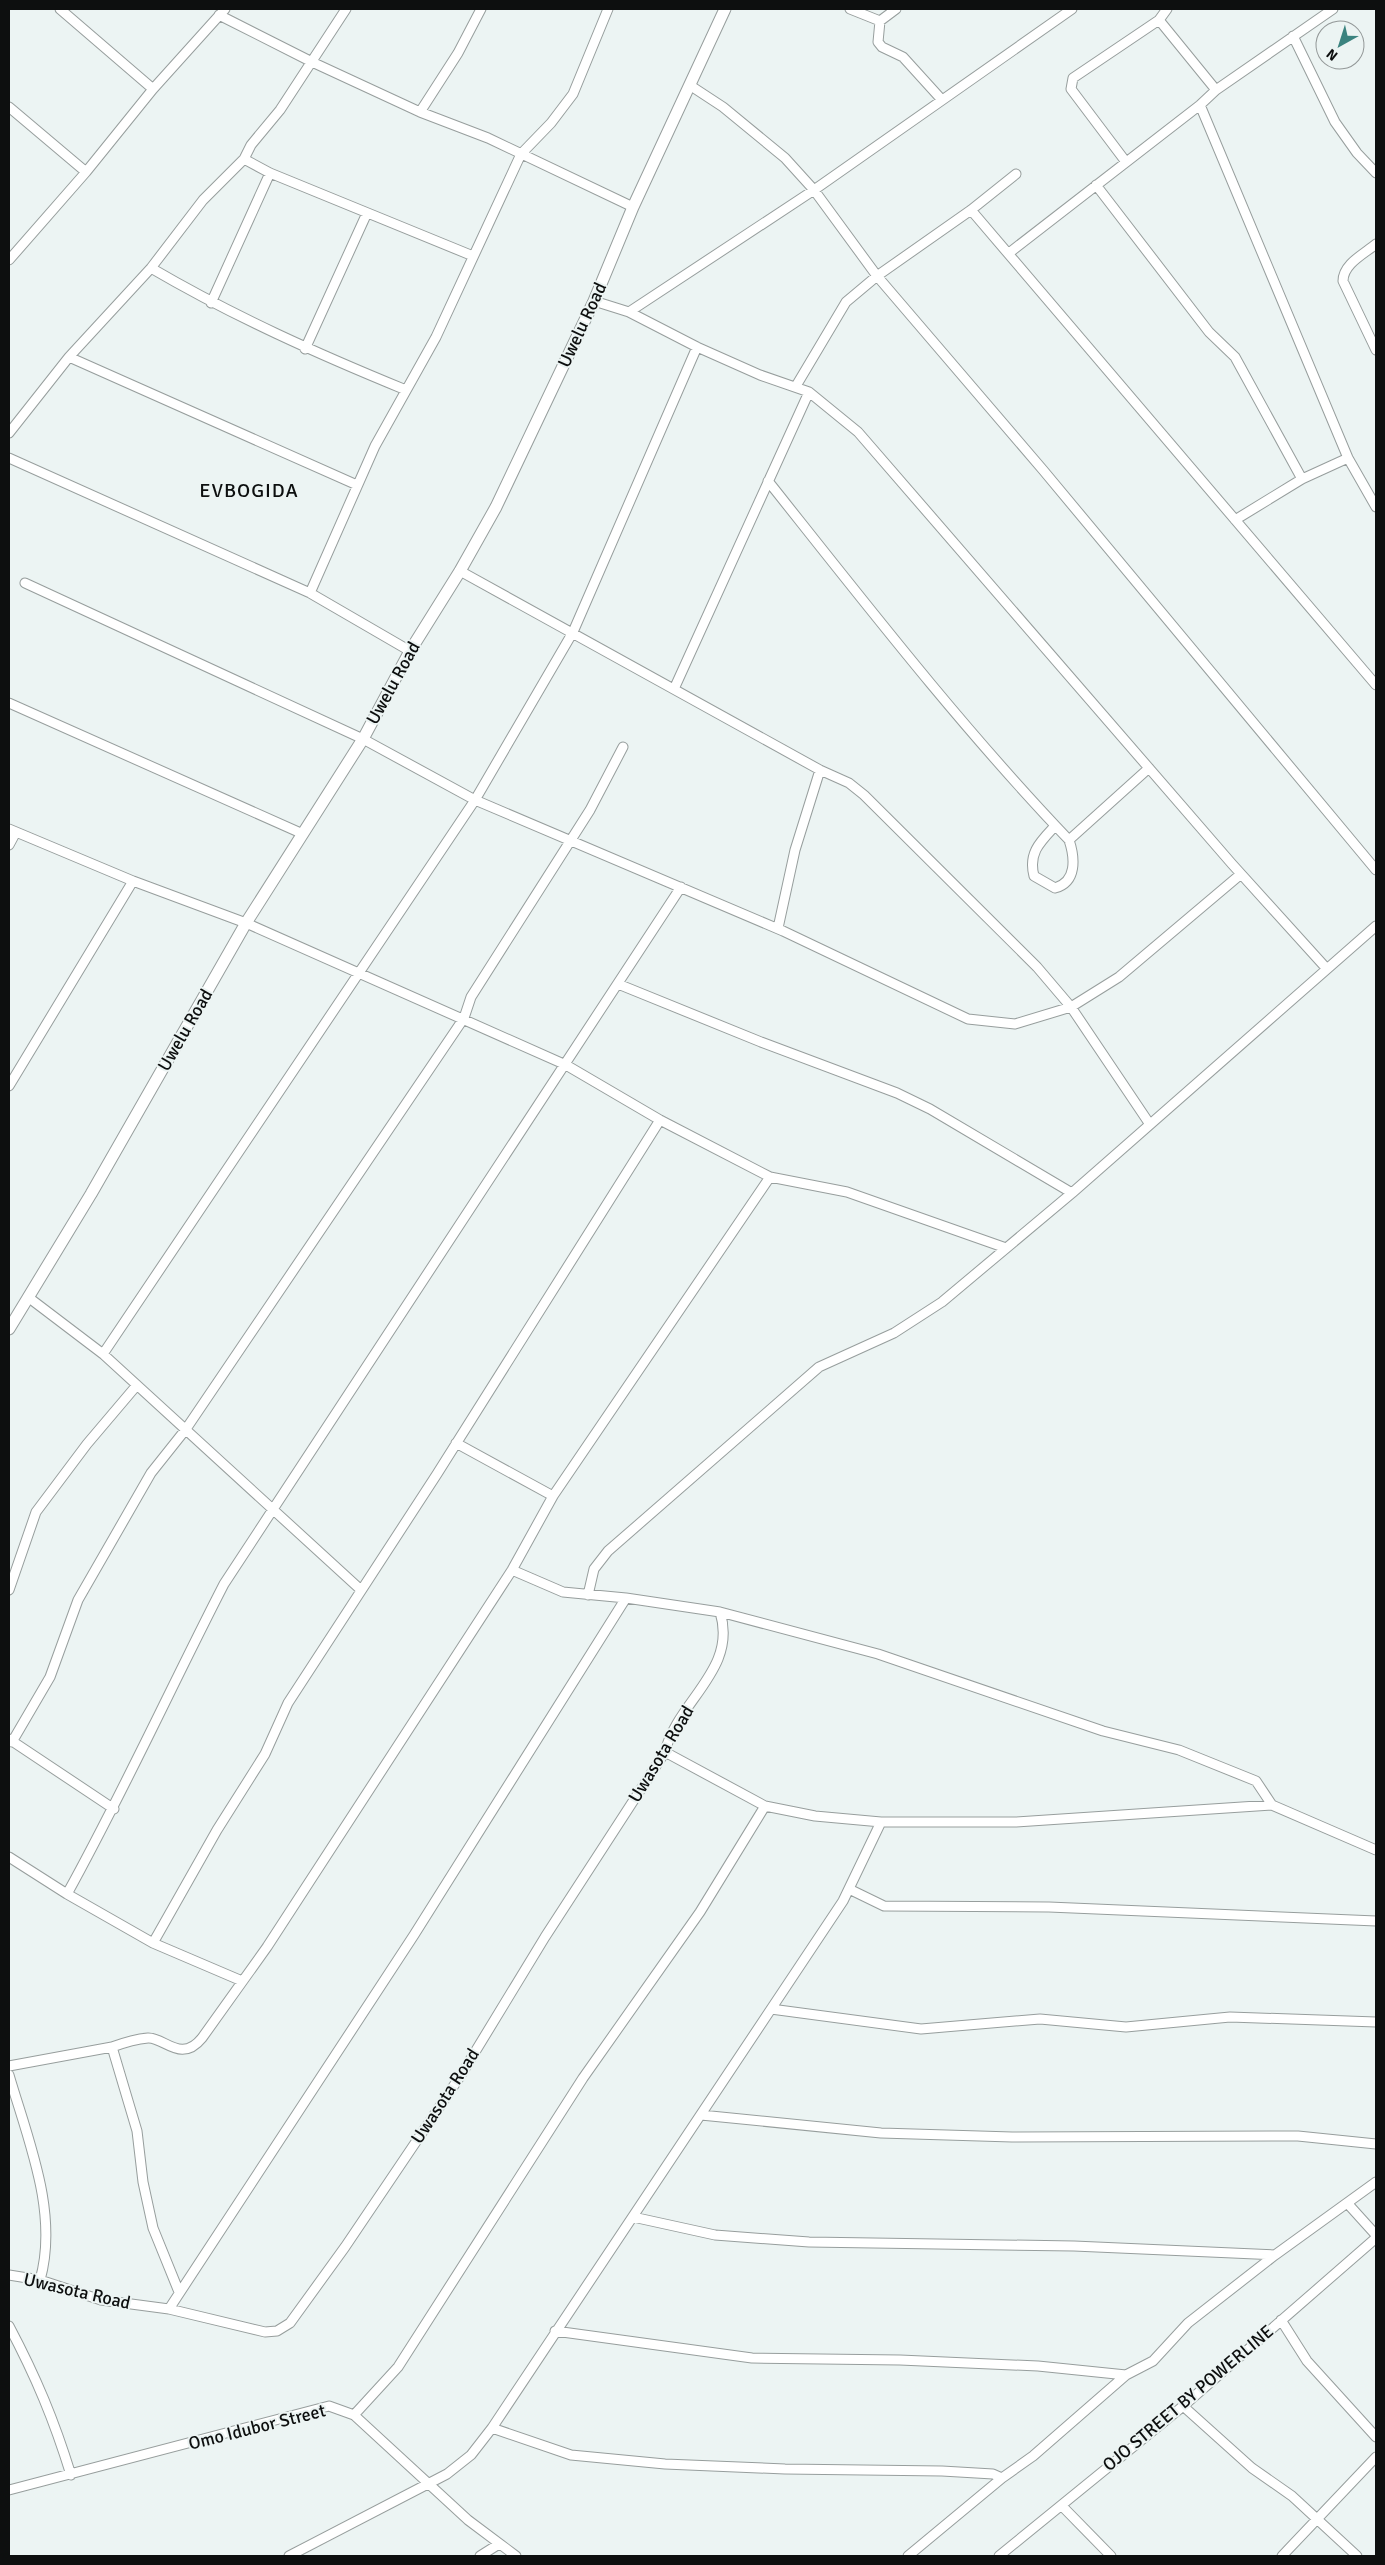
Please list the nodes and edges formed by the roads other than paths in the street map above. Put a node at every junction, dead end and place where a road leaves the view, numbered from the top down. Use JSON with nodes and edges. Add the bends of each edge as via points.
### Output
{"nodes":[{"id":1,"x":60,"y":9,"type":"edge"},
{"id":2,"x":346,"y":9,"type":"edge"},
{"id":3,"x":481,"y":9,"type":"edge"},
{"id":4,"x":608,"y":9,"type":"edge"},
{"id":5,"x":725,"y":9,"type":"edge"},
{"id":6,"x":850,"y":9,"type":"edge"},
{"id":7,"x":896,"y":9,"type":"edge"},
{"id":8,"x":1072,"y":9,"type":"edge"},
{"id":9,"x":1167,"y":9,"type":"edge"},
{"id":10,"x":1333,"y":9,"type":"edge"},
{"id":11,"x":222,"y":12,"type":"edge"},
{"id":12,"x":1159,"y":20,"type":"junction"},
{"id":13,"x":880,"y":21,"type":"junction"},
{"id":14,"x":1293,"y":36,"type":"junction"},
{"id":15,"x":312,"y":62,"type":"junction"},
{"id":16,"x":691,"y":86,"type":"junction"},
{"id":17,"x":153,"y":89,"type":"junction"},
{"id":18,"x":1216,"y":90,"type":"junction"},
{"id":19,"x":942,"y":100,"type":"junction"},
{"id":20,"x":1200,"y":105,"type":"junction"},
{"id":21,"x":9,"y":107,"type":"edge"},
{"id":22,"x":420,"y":112,"type":"junction"},
{"id":23,"x":521,"y":154,"type":"junction"},
{"id":24,"x":244,"y":159,"type":"junction"},
{"id":25,"x":1126,"y":162,"type":"junction"},
{"id":26,"x":86,"y":172,"type":"junction"},
{"id":27,"x":270,"y":173,"type":"junction"},
{"id":28,"x":1376,"y":173,"type":"edge"},
{"id":29,"x":1016,"y":174,"type":"dead end"},
{"id":30,"x":1096,"y":185,"type":"junction"},
{"id":31,"x":814,"y":190,"type":"junction"},
{"id":32,"x":634,"y":207,"type":"junction"},
{"id":33,"x":971,"y":210,"type":"junction"},
{"id":34,"x":367,"y":213,"type":"junction"},
{"id":35,"x":1376,"y":244,"type":"edge"},
{"id":36,"x":11,"y":253,"type":"edge"},
{"id":37,"x":1009,"y":253,"type":"junction"},
{"id":38,"x":473,"y":256,"type":"junction"},
{"id":39,"x":152,"y":268,"type":"junction"},
{"id":40,"x":877,"y":276,"type":"junction"},
{"id":41,"x":594,"y":301,"type":"junction"},
{"id":42,"x":211,"y":303,"type":"junction"},
{"id":43,"x":628,"y":312,"type":"junction"},
{"id":44,"x":697,"y":347,"type":"junction"},
{"id":45,"x":305,"y":349,"type":"junction"},
{"id":46,"x":1376,"y":350,"type":"edge"},
{"id":47,"x":69,"y":357,"type":"junction"},
{"id":48,"x":796,"y":386,"type":"junction"},
{"id":49,"x":406,"y":390,"type":"junction"},
{"id":50,"x":808,"y":392,"type":"junction"},
{"id":51,"x":9,"y":433,"type":"edge"},
{"id":52,"x":9,"y":458,"type":"edge"},
{"id":53,"x":1348,"y":458,"type":"junction"},
{"id":54,"x":1302,"y":479,"type":"junction"},
{"id":55,"x":768,"y":481,"type":"junction"},
{"id":56,"x":357,"y":485,"type":"junction"},
{"id":57,"x":1376,"y":507,"type":"edge"},
{"id":58,"x":1236,"y":520,"type":"junction"},
{"id":59,"x":460,"y":571,"type":"junction"},
{"id":60,"x":25,"y":583,"type":"dead end"},
{"id":61,"x":310,"y":593,"type":"junction"},
{"id":62,"x":573,"y":632,"type":"junction"},
{"id":63,"x":410,"y":651,"type":"junction"},
{"id":64,"x":1376,"y":685,"type":"edge"},
{"id":65,"x":674,"y":689,"type":"junction"},
{"id":66,"x":9,"y":703,"type":"edge"},
{"id":67,"x":363,"y":739,"type":"junction"},
{"id":68,"x":623,"y":747,"type":"dead end"},
{"id":69,"x":1149,"y":768,"type":"junction"},
{"id":70,"x":820,"y":770,"type":"junction"},
{"id":71,"x":475,"y":800,"type":"junction"},
{"id":72,"x":1055,"y":826,"type":"junction"},
{"id":73,"x":12,"y":830,"type":"edge"},
{"id":74,"x":303,"y":834,"type":"junction"},
{"id":75,"x":1069,"y":840,"type":"junction"},
{"id":76,"x":571,"y":842,"type":"junction"},
{"id":77,"x":9,"y":845,"type":"edge"},
{"id":78,"x":1376,"y":870,"type":"edge"},
{"id":79,"x":1241,"y":874,"type":"junction"},
{"id":80,"x":133,"y":881,"type":"junction"},
{"id":81,"x":681,"y":887,"type":"junction"},
{"id":82,"x":246,"y":923,"type":"junction"},
{"id":83,"x":1376,"y":926,"type":"edge"},
{"id":84,"x":778,"y":928,"type":"junction"},
{"id":85,"x":1327,"y":969,"type":"junction"},
{"id":86,"x":359,"y":971,"type":"junction"},
{"id":87,"x":618,"y":984,"type":"junction"},
{"id":88,"x":1071,"y":1007,"type":"junction"},
{"id":89,"x":464,"y":1018,"type":"junction"},
{"id":90,"x":566,"y":1065,"type":"junction"},
{"id":91,"x":9,"y":1086,"type":"edge"},
{"id":92,"x":660,"y":1120,"type":"junction"},
{"id":93,"x":1149,"y":1123,"type":"junction"},
{"id":94,"x":770,"y":1176,"type":"junction"},
{"id":95,"x":1072,"y":1193,"type":"junction"},
{"id":96,"x":1006,"y":1248,"type":"junction"},
{"id":97,"x":28,"y":1297,"type":"junction"},
{"id":98,"x":9,"y":1329,"type":"edge"},
{"id":99,"x":103,"y":1354,"type":"junction"},
{"id":100,"x":137,"y":1385,"type":"junction"},
{"id":101,"x":186,"y":1429,"type":"junction"},
{"id":102,"x":456,"y":1443,"type":"junction"},
{"id":103,"x":553,"y":1496,"type":"junction"},
{"id":104,"x":274,"y":1510,"type":"junction"},
{"id":105,"x":512,"y":1570,"type":"junction"},
{"id":106,"x":9,"y":1590,"type":"edge"},
{"id":107,"x":361,"y":1590,"type":"junction"},
{"id":108,"x":588,"y":1594,"type":"junction"},
{"id":109,"x":626,"y":1598,"type":"junction"},
{"id":110,"x":720,"y":1612,"type":"junction"},
{"id":111,"x":10,"y":1741,"type":"edge"},
{"id":112,"x":665,"y":1752,"type":"junction"},
{"id":113,"x":1272,"y":1805,"type":"junction"},
{"id":114,"x":765,"y":1806,"type":"junction"},
{"id":115,"x":114,"y":1809,"type":"junction"},
{"id":116,"x":881,"y":1822,"type":"junction"},
{"id":117,"x":1376,"y":1850,"type":"edge"},
{"id":118,"x":9,"y":1857,"type":"edge"},
{"id":119,"x":849,"y":1889,"type":"junction"},
{"id":120,"x":67,"y":1894,"type":"junction"},
{"id":121,"x":1376,"y":1921,"type":"edge"},
{"id":122,"x":153,"y":1943,"type":"junction"},
{"id":123,"x":242,"y":1981,"type":"junction"},
{"id":124,"x":771,"y":2009,"type":"junction"},
{"id":125,"x":1376,"y":2022,"type":"edge"},
{"id":126,"x":112,"y":2047,"type":"junction"},
{"id":127,"x":9,"y":2066,"type":"edge"},
{"id":128,"x":9,"y":2076,"type":"edge"},
{"id":129,"x":701,"y":2115,"type":"junction"},
{"id":130,"x":1376,"y":2144,"type":"edge"},
{"id":131,"x":1376,"y":2182,"type":"edge"},
{"id":132,"x":1348,"y":2204,"type":"junction"},
{"id":133,"x":633,"y":2217,"type":"junction"},
{"id":134,"x":1376,"y":2237,"type":"edge"},
{"id":135,"x":1275,"y":2255,"type":"junction"},
{"id":136,"x":9,"y":2275,"type":"edge"},
{"id":137,"x":40,"y":2280,"type":"junction"},
{"id":138,"x":179,"y":2292,"type":"junction"},
{"id":139,"x":169,"y":2309,"type":"junction"},
{"id":140,"x":1281,"y":2320,"type":"junction"},
{"id":141,"x":9,"y":2326,"type":"edge"},
{"id":142,"x":555,"y":2331,"type":"junction"},
{"id":143,"x":1126,"y":2375,"type":"junction"},
{"id":144,"x":1183,"y":2406,"type":"junction"},
{"id":145,"x":354,"y":2415,"type":"junction"},
{"id":146,"x":492,"y":2428,"type":"junction"},
{"id":147,"x":1376,"y":2437,"type":"edge"},
{"id":148,"x":1376,"y":2457,"type":"edge"},
{"id":149,"x":71,"y":2475,"type":"junction"},
{"id":150,"x":1002,"y":2478,"type":"junction"},
{"id":151,"x":429,"y":2485,"type":"junction"},
{"id":152,"x":9,"y":2490,"type":"edge"},
{"id":153,"x":1062,"y":2506,"type":"junction"},
{"id":154,"x":1316,"y":2519,"type":"junction"},
{"id":155,"x":499,"y":2544,"type":"junction"},
{"id":156,"x":289,"y":2556,"type":"edge"},
{"id":157,"x":480,"y":2556,"type":"edge"},
{"id":158,"x":516,"y":2556,"type":"edge"},
{"id":159,"x":908,"y":2556,"type":"edge"},
{"id":160,"x":999,"y":2556,"type":"edge"},
{"id":161,"x":1112,"y":2556,"type":"edge"},
{"id":162,"x":1282,"y":2556,"type":"edge"},
{"id":163,"x":1357,"y":2556,"type":"edge"}],
"edges":[{"from":1,"to":17,"type":"street"},
{"from":2,"to":15,"type":"street"},
{"from":3,"to":22,"type":"street","via":[[458,53]]},
{"from":4,"to":23,"type":"street","via":[[573,94]]},
{"from":5,"to":16,"type":"street","name":"Uwelu Road"},
{"from":6,"to":13,"type":"street"},
{"from":7,"to":13,"type":"street"},
{"from":8,"to":19,"type":"street"},
{"from":9,"to":12,"type":"street"},
{"from":10,"to":14,"type":"street"},
{"from":11,"to":15,"type":"street"},
{"from":11,"to":17,"type":"street"},
{"from":12,"to":18,"type":"street"},
{"from":12,"to":25,"type":"street","via":[[1074,78],[1070,89]]},
{"from":13,"to":19,"type":"street","via":[[878,42],[903,57]]},
{"from":14,"to":18,"type":"street"},
{"from":14,"to":28,"type":"street","via":[[1335,122],[1356,153]]},
{"from":15,"to":22,"type":"street"},
{"from":15,"to":24,"type":"street"},
{"from":16,"to":31,"type":"street","via":[[723,107],[785,158]]},
{"from":16,"to":32,"type":"street","name":"Uwelu Road"},
{"from":17,"to":26,"type":"street"},
{"from":18,"to":20,"type":"street"},
{"from":19,"to":31,"type":"street"},
{"from":20,"to":25,"type":"street"},
{"from":20,"to":53,"type":"street"},
{"from":21,"to":26,"type":"street"},
{"from":22,"to":23,"type":"street"},
{"from":23,"to":32,"type":"street"},
{"from":23,"to":38,"type":"street"},
{"from":24,"to":27,"type":"street"},
{"from":24,"to":39,"type":"street","via":[[203,200]]},
{"from":25,"to":30,"type":"street"},
{"from":26,"to":36,"type":"street"},
{"from":27,"to":34,"type":"street"},
{"from":27,"to":42,"type":"street"},
{"from":29,"to":33,"type":"street"},
{"from":30,"to":37,"type":"street"},
{"from":30,"to":54,"type":"street","via":[[1208,332],[1235,357]]},
{"from":31,"to":40,"type":"street"},
{"from":31,"to":43,"type":"street"},
{"from":32,"to":41,"type":"street","name":"Uwelu Road"},
{"from":33,"to":37,"type":"street"},
{"from":33,"to":40,"type":"street"},
{"from":34,"to":38,"type":"street"},
{"from":34,"to":45,"type":"street"},
{"from":35,"to":46,"type":"street","via":[[1350,265],[1343,273],[1343,281]]},
{"from":37,"to":58,"type":"street"},
{"from":38,"to":49,"type":"street","via":[[436,336]]},
{"from":39,"to":42,"type":"street"},
{"from":39,"to":47,"type":"street"},
{"from":40,"to":48,"type":"street","via":[[846,302]]},
{"from":40,"to":78,"type":"street"},
{"from":41,"to":43,"type":"street"},
{"from":41,"to":59,"type":"street","name":"Uwelu Road","via":[[496,507]]},
{"from":42,"to":45,"type":"street"},
{"from":43,"to":44,"type":"street"},
{"from":44,"to":48,"type":"street","via":[[760,375]]},
{"from":44,"to":62,"type":"street"},
{"from":45,"to":49,"type":"street"},
{"from":47,"to":51,"type":"street"},
{"from":47,"to":56,"type":"street"},
{"from":48,"to":50,"type":"street"},
{"from":49,"to":56,"type":"street"},
{"from":50,"to":55,"type":"street"},
{"from":50,"to":69,"type":"street","via":[[858,432]]},
{"from":52,"to":61,"type":"street"},
{"from":53,"to":54,"type":"street"},
{"from":53,"to":57,"type":"street"},
{"from":54,"to":58,"type":"street"},
{"from":55,"to":65,"type":"street"},
{"from":55,"to":72,"type":"street","via":[[955,714]]},
{"from":56,"to":61,"type":"street"},
{"from":58,"to":64,"type":"street"},
{"from":59,"to":62,"type":"street"},
{"from":59,"to":63,"type":"street","name":"Uwelu Road"},
{"from":60,"to":67,"type":"street"},
{"from":61,"to":63,"type":"street"},
{"from":62,"to":65,"type":"street"},
{"from":62,"to":71,"type":"street"},
{"from":63,"to":67,"type":"street","name":"Uwelu Road"},
{"from":65,"to":70,"type":"street"},
{"from":66,"to":74,"type":"street"},
{"from":67,"to":71,"type":"street"},
{"from":67,"to":74,"type":"street","name":"Uwelu Road"},
{"from":68,"to":76,"type":"street"},
{"from":69,"to":75,"type":"street"},
{"from":69,"to":79,"type":"street"},
{"from":70,"to":84,"type":"street","via":[[795,850]]},
{"from":70,"to":88,"type":"street","via":[[849,783],[864,795],[1037,967]]},
{"from":71,"to":76,"type":"street"},
{"from":71,"to":86,"type":"street"},
{"from":72,"to":75,"type":"street"},
{"from":72,"to":75,"type":"street","via":[[1034,854],[1031,864],[1034,876],[1055,888],[1064,886],[1074,863]]},
{"from":73,"to":77,"type":"street"},
{"from":73,"to":80,"type":"street"},
{"from":74,"to":82,"type":"street","name":"Uwelu Road"},
{"from":76,"to":81,"type":"street"},
{"from":76,"to":89,"type":"street","via":[[471,998]]},
{"from":79,"to":85,"type":"street"},
{"from":79,"to":88,"type":"street","via":[[1119,977]]},
{"from":80,"to":82,"type":"street"},
{"from":80,"to":91,"type":"street"},
{"from":81,"to":84,"type":"street"},
{"from":81,"to":87,"type":"street"},
{"from":82,"to":86,"type":"street"},
{"from":82,"to":97,"type":"street","name":"Uwelu Road"},
{"from":83,"to":85,"type":"street"},
{"from":84,"to":88,"type":"street","via":[[968,1019],[1015,1024]]},
{"from":85,"to":93,"type":"street"},
{"from":86,"to":89,"type":"street"},
{"from":86,"to":99,"type":"street"},
{"from":87,"to":90,"type":"street"},
{"from":87,"to":95,"type":"street","via":[[897,1093]]},
{"from":88,"to":93,"type":"street"},
{"from":89,"to":90,"type":"street"},
{"from":89,"to":101,"type":"street"},
{"from":90,"to":92,"type":"street"},
{"from":90,"to":104,"type":"street"},
{"from":92,"to":94,"type":"street"},
{"from":92,"to":102,"type":"street"},
{"from":93,"to":95,"type":"street"},
{"from":94,"to":96,"type":"street","via":[[847,1192]]},
{"from":94,"to":103,"type":"street"},
{"from":95,"to":96,"type":"street"},
{"from":96,"to":108,"type":"street","via":[[942,1302],[894,1333],[819,1367],[608,1551],[594,1569]]},
{"from":97,"to":98,"type":"street","name":"Uwelu Road"},
{"from":97,"to":99,"type":"street"},
{"from":99,"to":100,"type":"street"},
{"from":100,"to":101,"type":"street"},
{"from":100,"to":106,"type":"street","via":[[36,1512]]},
{"from":101,"to":104,"type":"street"},
{"from":101,"to":111,"type":"street","via":[[151,1473],[78,1600],[50,1678]]},
{"from":102,"to":103,"type":"street"},
{"from":102,"to":107,"type":"street"},
{"from":103,"to":105,"type":"street"},
{"from":104,"to":107,"type":"street"},
{"from":104,"to":115,"type":"street","via":[[224,1584],[165,1698]]},
{"from":105,"to":108,"type":"street","via":[[563,1592]]},
{"from":105,"to":123,"type":"street"},
{"from":107,"to":122,"type":"street","via":[[288,1703],[265,1754],[217,1830]]},
{"from":108,"to":109,"type":"street"},
{"from":109,"to":110,"type":"street"},
{"from":109,"to":138,"type":"street","via":[[414,1935]]},
{"from":110,"to":112,"type":"street","name":"Uwasota Road","via":[[725,1629],[720,1656],[706,1684],[669,1734]]},
{"from":110,"to":113,"type":"street","via":[[878,1654],[1103,1731],[1179,1750],[1256,1782]]},
{"from":111,"to":115,"type":"street"},
{"from":112,"to":114,"type":"street"},
{"from":112,"to":139,"type":"street","name":"Uwasota Road","via":[[544,1937],[461,2074],[290,2323],[265,2332]]},
{"from":113,"to":116,"type":"street","via":[[1016,1822]]},
{"from":113,"to":117,"type":"street"},
{"from":114,"to":116,"type":"street","via":[[815,1816]]},
{"from":114,"to":145,"type":"street","via":[[700,1912],[583,2078],[398,2367]]},
{"from":115,"to":120,"type":"street"},
{"from":116,"to":119,"type":"street"},
{"from":118,"to":120,"type":"street"},
{"from":119,"to":121,"type":"street","via":[[884,1906],[1049,1907]]},
{"from":119,"to":124,"type":"street"},
{"from":120,"to":122,"type":"street"},
{"from":122,"to":123,"type":"street"},
{"from":123,"to":126,"type":"street","via":[[198,2044],[174,2048],[149,2038]]},
{"from":124,"to":125,"type":"street","via":[[921,2030],[1040,2019],[1126,2027],[1230,2017]]},
{"from":124,"to":129,"type":"street"},
{"from":126,"to":127,"type":"street"},
{"from":126,"to":138,"type":"street","via":[[137,2131],[153,2228]]},
{"from":128,"to":137,"type":"street","via":[[33,2159],[47,2226]]},
{"from":129,"to":130,"type":"street","via":[[881,2133],[1012,2137],[1298,2136]]},
{"from":129,"to":133,"type":"street"},
{"from":131,"to":132,"type":"street"},
{"from":132,"to":134,"type":"street"},
{"from":132,"to":135,"type":"street"},
{"from":133,"to":135,"type":"street","via":[[716,2235],[809,2242],[1074,2246]]},
{"from":133,"to":142,"type":"street"},
{"from":134,"to":140,"type":"street","name":"OJO STREET BY POWERLINE"},
{"from":135,"to":143,"type":"street","via":[[1188,2323],[1153,2361]]},
{"from":136,"to":137,"type":"street","name":"Uwasota Road"},
{"from":137,"to":139,"type":"street","name":"Uwasota Road","via":[[101,2300]]},
{"from":138,"to":139,"type":"street"},
{"from":140,"to":144,"type":"street","name":"OJO STREET BY POWERLINE"},
{"from":140,"to":147,"type":"street","via":[[1307,2361]]},
{"from":141,"to":149,"type":"street","via":[[35,2375]]},
{"from":142,"to":143,"type":"street","via":[[752,2358],[900,2360]]},
{"from":142,"to":146,"type":"street"},
{"from":143,"to":150,"type":"street"},
{"from":144,"to":153,"type":"street","name":"OJO STREET BY POWERLINE"},
{"from":144,"to":154,"type":"street","via":[[1252,2468],[1292,2496]]},
{"from":145,"to":149,"type":"street","name":"Omo Idubor Street","via":[[321,2406]]},
{"from":145,"to":151,"type":"street","name":"Omo Idubor Street"},
{"from":146,"to":150,"type":"street","via":[[570,2454],[665,2464],[942,2471],[993,2474]]},
{"from":146,"to":151,"type":"street","via":[[472,2455]]},
{"from":148,"to":154,"type":"street"},
{"from":149,"to":152,"type":"street","name":"Omo Idubor Street"},
{"from":150,"to":159,"type":"street"},
{"from":151,"to":155,"type":"street","name":"Omo Idubor Street"},
{"from":151,"to":156,"type":"street"},
{"from":153,"to":160,"type":"street","name":"OJO STREET BY POWERLINE"},
{"from":153,"to":161,"type":"street"},
{"from":154,"to":162,"type":"street"},
{"from":154,"to":163,"type":"street"},
{"from":155,"to":157,"type":"street"},
{"from":155,"to":158,"type":"street","name":"Omo Idubor Street"}]}
